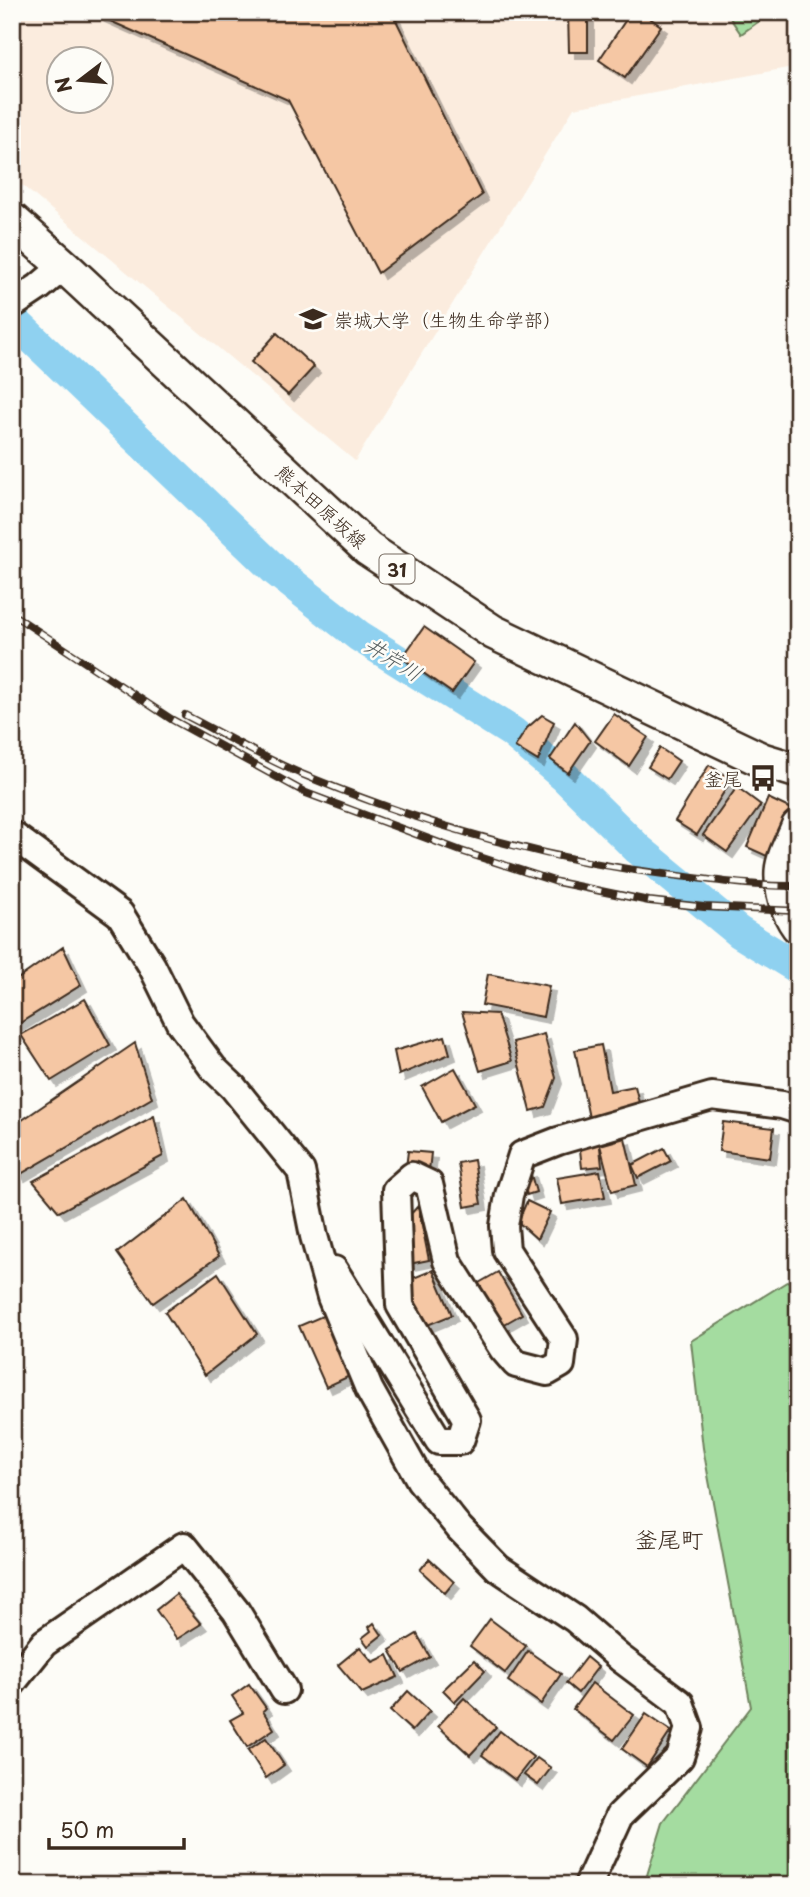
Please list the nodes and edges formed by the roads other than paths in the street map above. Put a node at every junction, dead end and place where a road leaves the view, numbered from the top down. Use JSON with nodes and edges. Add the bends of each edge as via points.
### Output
{"nodes":[{"id":1,"x":12,"y":220,"type":"edge"},
{"id":2,"x":64,"y":266,"type":"junction"},
{"id":3,"x":12,"y":305,"type":"edge"},
{"id":4,"x":798,"y":771,"type":"edge"},
{"id":5,"x":798,"y":827,"type":"edge"},
{"id":6,"x":12,"y":835,"type":"edge"},
{"id":7,"x":798,"y":926,"type":"edge"},
{"id":8,"x":798,"y":1110,"type":"edge"},
{"id":9,"x":314,"y":1236,"type":"junction"},
{"id":10,"x":12,"y":1683,"type":"edge"},
{"id":11,"x":284,"y":1690,"type":"dead end"},
{"id":12,"x":587,"y":1885,"type":"edge"}],
"edges":[{"from":1,"to":2,"type":"main road","name":"熊本田原坂線","number":"31"},
{"from":2,"to":3,"type":"street"},
{"from":2,"to":4,"type":"main road","name":"熊本田原坂線","number":"31","via":[[368,549],[493,632],[762,760]]},
{"from":5,"to":7,"type":"main road","via":[[782,869],[785,901]]},
{"from":6,"to":9,"type":"street","via":[[120,914],[180,1023],[301,1171]]},
{"from":8,"to":9,"type":"street","via":[[712,1096],[522,1155],[509,1195],[506,1250],[564,1339],[561,1364],[547,1371],[516,1364],[447,1261],[429,1184],[412,1176],[396,1190],[400,1305],[467,1420],[460,1441],[439,1441]]},
{"from":9,"to":12,"type":"street","via":[[331,1297],[369,1389],[420,1480],[498,1568],[575,1619],[680,1703],[686,1713],[689,1728],[680,1757],[620,1815]]},
{"from":10,"to":11,"type":"street","via":[[44,1643],[184,1546],[236,1611]]}]}
